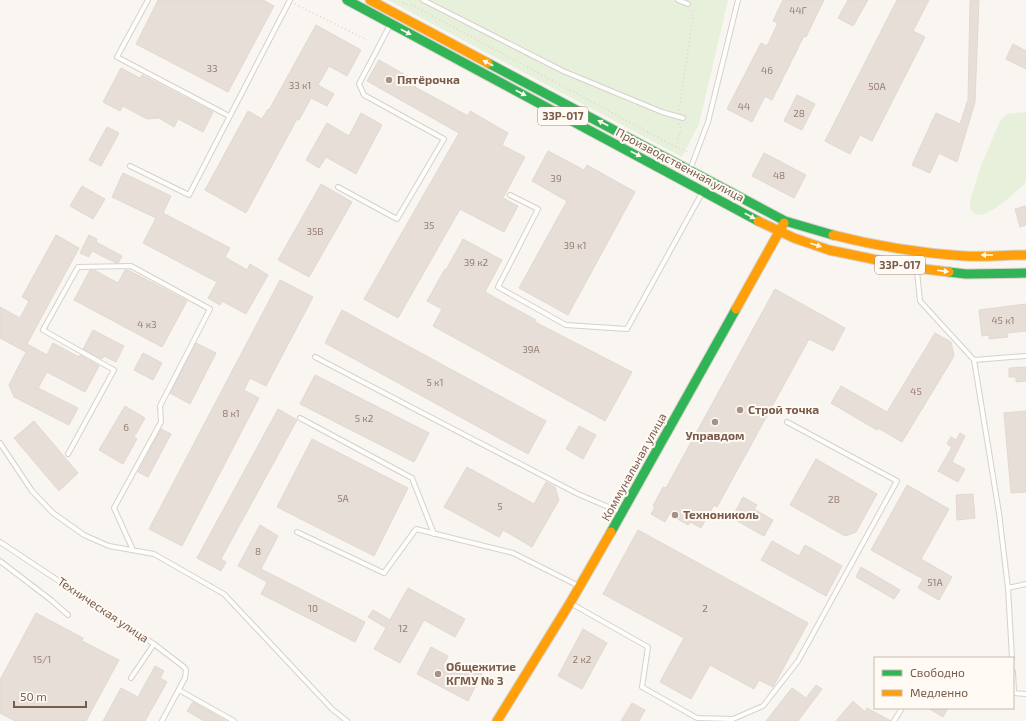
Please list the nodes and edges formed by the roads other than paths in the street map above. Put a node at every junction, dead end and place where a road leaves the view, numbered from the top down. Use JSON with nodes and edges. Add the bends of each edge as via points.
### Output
{"nodes":[{"id":1,"x":148,"y":0,"type":"edge"},
{"id":2,"x":290,"y":0,"type":"edge"},
{"id":3,"x":347,"y":0,"type":"edge"},
{"id":4,"x":370,"y":0,"type":"edge"},
{"id":5,"x":423,"y":0,"type":"edge"},
{"id":6,"x":678,"y":0,"type":"edge"},
{"id":7,"x":738,"y":0,"type":"edge"},
{"id":8,"x":688,"y":4,"type":"road end"},
{"id":9,"x":391,"y":23,"type":"junction"},
{"id":10,"x":230,"y":116,"type":"junction"},
{"id":11,"x":683,"y":118,"type":"dead end"},
{"id":12,"x":130,"y":166,"type":"dead end"},
{"id":13,"x":690,"y":170,"type":"junction"},
{"id":14,"x":338,"y":187,"type":"dead end"},
{"id":15,"x":703,"y":190,"type":"junction"},
{"id":16,"x":510,"y":196,"type":"dead end"},
{"id":17,"x":785,"y":221,"type":"junction"},
{"id":18,"x":779,"y":232,"type":"junction"},
{"id":19,"x":1026,"y":255,"type":"edge"},
{"id":20,"x":916,"y":268,"type":"junction"},
{"id":21,"x":1026,"y":273,"type":"edge"},
{"id":22,"x":1026,"y":356,"type":"edge"},
{"id":23,"x":315,"y":357,"type":"dead end"},
{"id":24,"x":974,"y":360,"type":"junction"},
{"id":25,"x":300,"y":418,"type":"dead end"},
{"id":26,"x":786,"y":422,"type":"dead end"},
{"id":27,"x":0,"y":443,"type":"edge"},
{"id":28,"x":68,"y":454,"type":"dead end"},
{"id":29,"x":622,"y":513,"type":"junction"},
{"id":30,"x":297,"y":532,"type":"dead end"},
{"id":31,"x":434,"y":534,"type":"junction"},
{"id":32,"x":0,"y":542,"type":"edge"},
{"id":33,"x":132,"y":550,"type":"junction"},
{"id":34,"x":0,"y":561,"type":"edge"},
{"id":35,"x":1026,"y":584,"type":"edge"},
{"id":36,"x":580,"y":586,"type":"junction"},
{"id":37,"x":1008,"y":588,"type":"junction"},
{"id":38,"x":570,"y":603,"type":"junction"},
{"id":39,"x":68,"y":615,"type":"dead end"},
{"id":40,"x":154,"y":644,"type":"junction"},
{"id":41,"x":1012,"y":657,"type":"edge"},
{"id":42,"x":131,"y":678,"type":"dead end"},
{"id":43,"x":178,"y":690,"type":"junction"},
{"id":44,"x":1014,"y":693,"type":"edge"},
{"id":45,"x":1026,"y":694,"type":"edge"},
{"id":46,"x":901,"y":709,"type":"edge"},
{"id":47,"x":162,"y":721,"type":"edge"},
{"id":48,"x":234,"y":721,"type":"edge"},
{"id":49,"x":347,"y":721,"type":"edge"},
{"id":50,"x":497,"y":721,"type":"edge"},
{"id":51,"x":894,"y":721,"type":"edge"}],
"edges":[{"from":1,"to":10,"type":"lane","via":[[117,57]]},
{"from":2,"to":10,"type":"lane"},
{"from":3,"to":9,"type":"main road","name":"Производственная улица","number":"33Р-017"},
{"from":13,"to":4,"type":"main road","name":"Производственная улица","number":"33Р-017","one_way":true},
{"from":5,"to":11,"type":"lane","via":[[563,71],[662,112]]},
{"from":6,"to":8,"type":"lane"},
{"from":7,"to":13,"type":"lane","via":[[708,122]]},
{"from":9,"to":14,"type":"lane","via":[[359,84],[364,96],[444,139],[397,219]]},
{"from":9,"to":15,"type":"main road","name":"Производственная улица","number":"33Р-017","one_way":true},
{"from":10,"to":12,"type":"lane","via":[[189,195]]},
{"from":13,"to":17,"type":"main road","name":"Производственная улица","number":"33Р-017"},
{"from":15,"to":16,"type":"lane","via":[[627,329],[566,325],[498,287],[538,209]]},
{"from":15,"to":18,"type":"main road","name":"Производственная улица","number":"33Р-017","one_way":true},
{"from":17,"to":18,"type":"main road","name":"Коммунальная улица"},
{"from":19,"to":17,"type":"main road","name":"Производственная улица","number":"33Р-017","one_way":true,"via":[[916,252],[825,234]]},
{"from":18,"to":20,"type":"main road","name":"Производственная улица","number":"33Р-017","one_way":true,"via":[[829,250]]},
{"from":18,"to":29,"type":"main road","name":"Коммунальная улица"},
{"from":20,"to":21,"type":"main road","name":"Производственная улица","number":"33Р-017","one_way":true,"via":[[966,274]]},
{"from":20,"to":24,"type":"lane","via":[[920,301]]},
{"from":22,"to":24,"type":"lane"},
{"from":23,"to":29,"type":"lane","via":[[578,494]]},
{"from":24,"to":37,"type":"lane","via":[[999,513]]},
{"from":25,"to":31,"type":"lane","via":[[412,478]]},
{"from":26,"to":38,"type":"lane","via":[[897,481],[798,661],[763,706],[733,719],[697,718],[642,687],[648,647]]},
{"from":27,"to":33,"type":"lane","via":[[32,491],[53,513],[90,538],[109,546]]},
{"from":28,"to":33,"type":"lane","via":[[114,370],[43,330],[78,267],[131,266],[210,308],[160,406],[161,422],[114,508]]},
{"from":29,"to":36,"type":"main road","name":"Коммунальная улица"},
{"from":30,"to":31,"type":"lane","via":[[384,574],[416,530]]},
{"from":31,"to":36,"type":"lane","via":[[513,553]]},
{"from":32,"to":40,"type":"lane","name":"Техническая улица"},
{"from":33,"to":49,"type":"lane","via":[[154,554],[224,594],[332,709]]},
{"from":34,"to":39,"type":"lane"},
{"from":35,"to":37,"type":"lane"},
{"from":36,"to":38,"type":"main road","name":"Коммунальная улица"},
{"from":37,"to":41,"type":"lane"},
{"from":38,"to":50,"type":"main road","name":"Коммунальная улица"},
{"from":40,"to":42,"type":"lane"},
{"from":40,"to":43,"type":"lane","name":"Техническая улица","via":[[186,670],[186,678]]},
{"from":43,"to":47,"type":"lane"},
{"from":43,"to":48,"type":"lane"},
{"from":44,"to":45,"type":"lane"},
{"from":46,"to":51,"type":"lane"}]}
